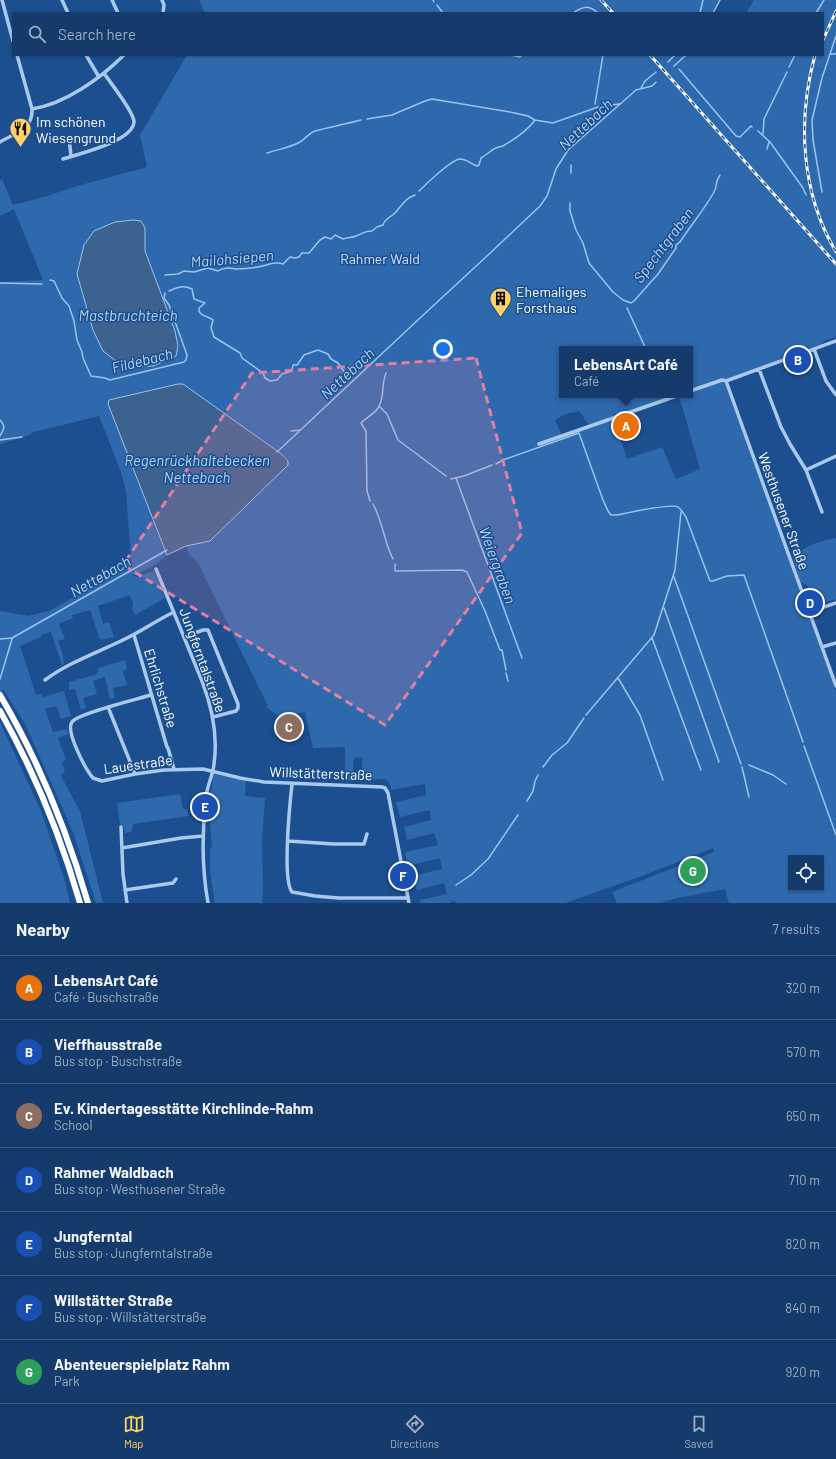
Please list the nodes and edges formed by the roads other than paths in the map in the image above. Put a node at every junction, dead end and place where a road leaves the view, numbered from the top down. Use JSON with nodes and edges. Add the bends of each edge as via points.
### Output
{"nodes":[{"id":1,"x":2,"y":0,"type":"edge"},
{"id":2,"x":62,"y":0,"type":"edge"},
{"id":3,"x":112,"y":0,"type":"edge"},
{"id":4,"x":162,"y":0,"type":"edge"},
{"id":5,"x":2,"y":8,"type":"edge"},
{"id":6,"x":68,"y":12,"type":"edge"},
{"id":7,"x":118,"y":12,"type":"edge"},
{"id":8,"x":162,"y":12,"type":"edge"},
{"id":9,"x":12,"y":38,"type":"edge"},
{"id":10,"x":17,"y":56,"type":"edge"},
{"id":11,"x":87,"y":56,"type":"edge"},
{"id":12,"x":123,"y":56,"type":"edge"},
{"id":13,"x":104,"y":74,"type":"junction"},
{"id":14,"x":99,"y":77,"type":"junction"},
{"id":15,"x":32,"y":109,"type":"junction"},
{"id":16,"x":69,"y":138,"type":"dead end"},
{"id":17,"x":0,"y":142,"type":"edge"},
{"id":18,"x":71,"y":156,"type":"junction"},
{"id":19,"x":63,"y":159,"type":"dead end"},
{"id":20,"x":836,"y":341,"type":"edge"},
{"id":21,"x":814,"y":349,"type":"junction"},
{"id":22,"x":759,"y":369,"type":"junction"},
{"id":23,"x":726,"y":381,"type":"junction"},
{"id":24,"x":693,"y":390,"type":"edge"},
{"id":25,"x":836,"y":395,"type":"edge"},
{"id":26,"x":670,"y":398,"type":"edge"},
{"id":27,"x":539,"y":444,"type":"dead end"},
{"id":28,"x":836,"y":456,"type":"edge"},
{"id":29,"x":806,"y":470,"type":"junction"},
{"id":30,"x":822,"y":512,"type":"dead end"},
{"id":31,"x":156,"y":569,"type":"dead end"},
{"id":32,"x":836,"y":603,"type":"edge"},
{"id":33,"x":174,"y":612,"type":"junction"},
{"id":34,"x":809,"y":612,"type":"junction"},
{"id":35,"x":134,"y":635,"type":"junction"},
{"id":36,"x":184,"y":637,"type":"junction"},
{"id":37,"x":836,"y":643,"type":"edge"},
{"id":38,"x":822,"y":647,"type":"junction"},
{"id":39,"x":45,"y":680,"type":"dead end"},
{"id":40,"x":836,"y":686,"type":"edge"},
{"id":41,"x":0,"y":695,"type":"edge"},
{"id":42,"x":151,"y":695,"type":"junction"},
{"id":43,"x":108,"y":707,"type":"junction"},
{"id":44,"x":2,"y":714,"type":"edge"},
{"id":45,"x":213,"y":717,"type":"junction"},
{"id":46,"x":174,"y":769,"type":"junction"},
{"id":47,"x":212,"y":772,"type":"junction"},
{"id":48,"x":135,"y":774,"type":"junction"},
{"id":49,"x":292,"y":784,"type":"junction"},
{"id":50,"x":121,"y":827,"type":"dead end"},
{"id":51,"x":367,"y":834,"type":"dead end"},
{"id":52,"x":203,"y":836,"type":"junction"},
{"id":53,"x":288,"y":841,"type":"junction"},
{"id":54,"x":122,"y":848,"type":"junction"},
{"id":55,"x":176,"y":879,"type":"dead end"},
{"id":56,"x":124,"y":890,"type":"junction"},
{"id":57,"x":408,"y":898,"type":"junction"},
{"id":58,"x":80,"y":903,"type":"edge"},
{"id":59,"x":88,"y":903,"type":"edge"},
{"id":60,"x":127,"y":903,"type":"edge"},
{"id":61,"x":208,"y":903,"type":"edge"},
{"id":62,"x":409,"y":903,"type":"edge"}],
"edges":[{"from":1,"to":5,"type":"street"},
{"from":2,"to":6,"type":"street"},
{"from":3,"to":7,"type":"street"},
{"from":4,"to":8,"type":"street"},
{"from":5,"to":9,"type":"street"},
{"from":10,"to":15,"type":"street"},
{"from":11,"to":14,"type":"street"},
{"from":12,"to":13,"type":"street"},
{"from":13,"to":14,"type":"street"},
{"from":13,"to":18,"type":"street","via":[[128,108],[134,122],[132,128],[118,140]]},
{"from":14,"to":15,"type":"street","via":[[68,96]]},
{"from":15,"to":17,"type":"street","via":[[28,125]]},
{"from":16,"to":18,"type":"street"},
{"from":18,"to":19,"type":"street"},
{"from":20,"to":21,"type":"street"},
{"from":21,"to":22,"type":"street"},
{"from":21,"to":25,"type":"street","via":[[824,376]]},
{"from":22,"to":23,"type":"street"},
{"from":22,"to":29,"type":"street","via":[[786,437]]},
{"from":23,"to":24,"type":"street","via":[[722,380]]},
{"from":23,"to":34,"type":"street","name":"Westhusener Straße"},
{"from":26,"to":27,"type":"street"},
{"from":28,"to":29,"type":"street"},
{"from":29,"to":30,"type":"street"},
{"from":31,"to":33,"type":"street","name":"Jungferntalstraße"},
{"from":32,"to":34,"type":"street"},
{"from":33,"to":35,"type":"street"},
{"from":33,"to":36,"type":"street","name":"Jungferntalstraße"},
{"from":34,"to":38,"type":"street","name":"Westhusener Straße"},
{"from":35,"to":39,"type":"street","via":[[84,658]]},
{"from":35,"to":42,"type":"street","name":"Ehrlichstraße"},
{"from":36,"to":45,"type":"street","name":"Jungferntalstraße","via":[[208,697]]},
{"from":36,"to":45,"type":"street","via":[[208,630],[238,704],[236,711]]},
{"from":37,"to":38,"type":"street"},
{"from":38,"to":40,"type":"street","name":"Westhusener Straße"},
{"from":41,"to":59,"type":"highway","via":[[52,800],[73,854]]},
{"from":42,"to":43,"type":"street","name":"Lauestraße"},
{"from":42,"to":46,"type":"street","name":"Ehrlichstraße"},
{"from":43,"to":48,"type":"street"},
{"from":43,"to":48,"type":"street","name":"Lauestraße","via":[[76,718],[71,723],[70,729],[77,750],[96,780]]},
{"from":44,"to":58,"type":"highway","via":[[50,816]]},
{"from":45,"to":47,"type":"street","name":"Jungferntalstraße"},
{"from":46,"to":47,"type":"street","name":"Lauestraße","via":[[203,769]]},
{"from":46,"to":48,"type":"street","name":"Lauestraße"},
{"from":47,"to":49,"type":"street","name":"Willstätterstraße"},
{"from":47,"to":52,"type":"street","name":"Jungferntalstraße","via":[[206,797]]},
{"from":49,"to":53,"type":"street"},
{"from":49,"to":57,"type":"street","name":"Willstätterstraße","via":[[385,788]]},
{"from":50,"to":54,"type":"street"},
{"from":51,"to":53,"type":"street","via":[[364,844]]},
{"from":52,"to":54,"type":"street"},
{"from":52,"to":61,"type":"street","name":"Jungferntalstraße"},
{"from":53,"to":57,"type":"street","via":[[288,885],[292,892],[339,898]]},
{"from":54,"to":56,"type":"street"},
{"from":55,"to":56,"type":"street","via":[[173,883]]},
{"from":56,"to":60,"type":"street"},
{"from":57,"to":62,"type":"street","name":"Willstätterstraße"}]}
